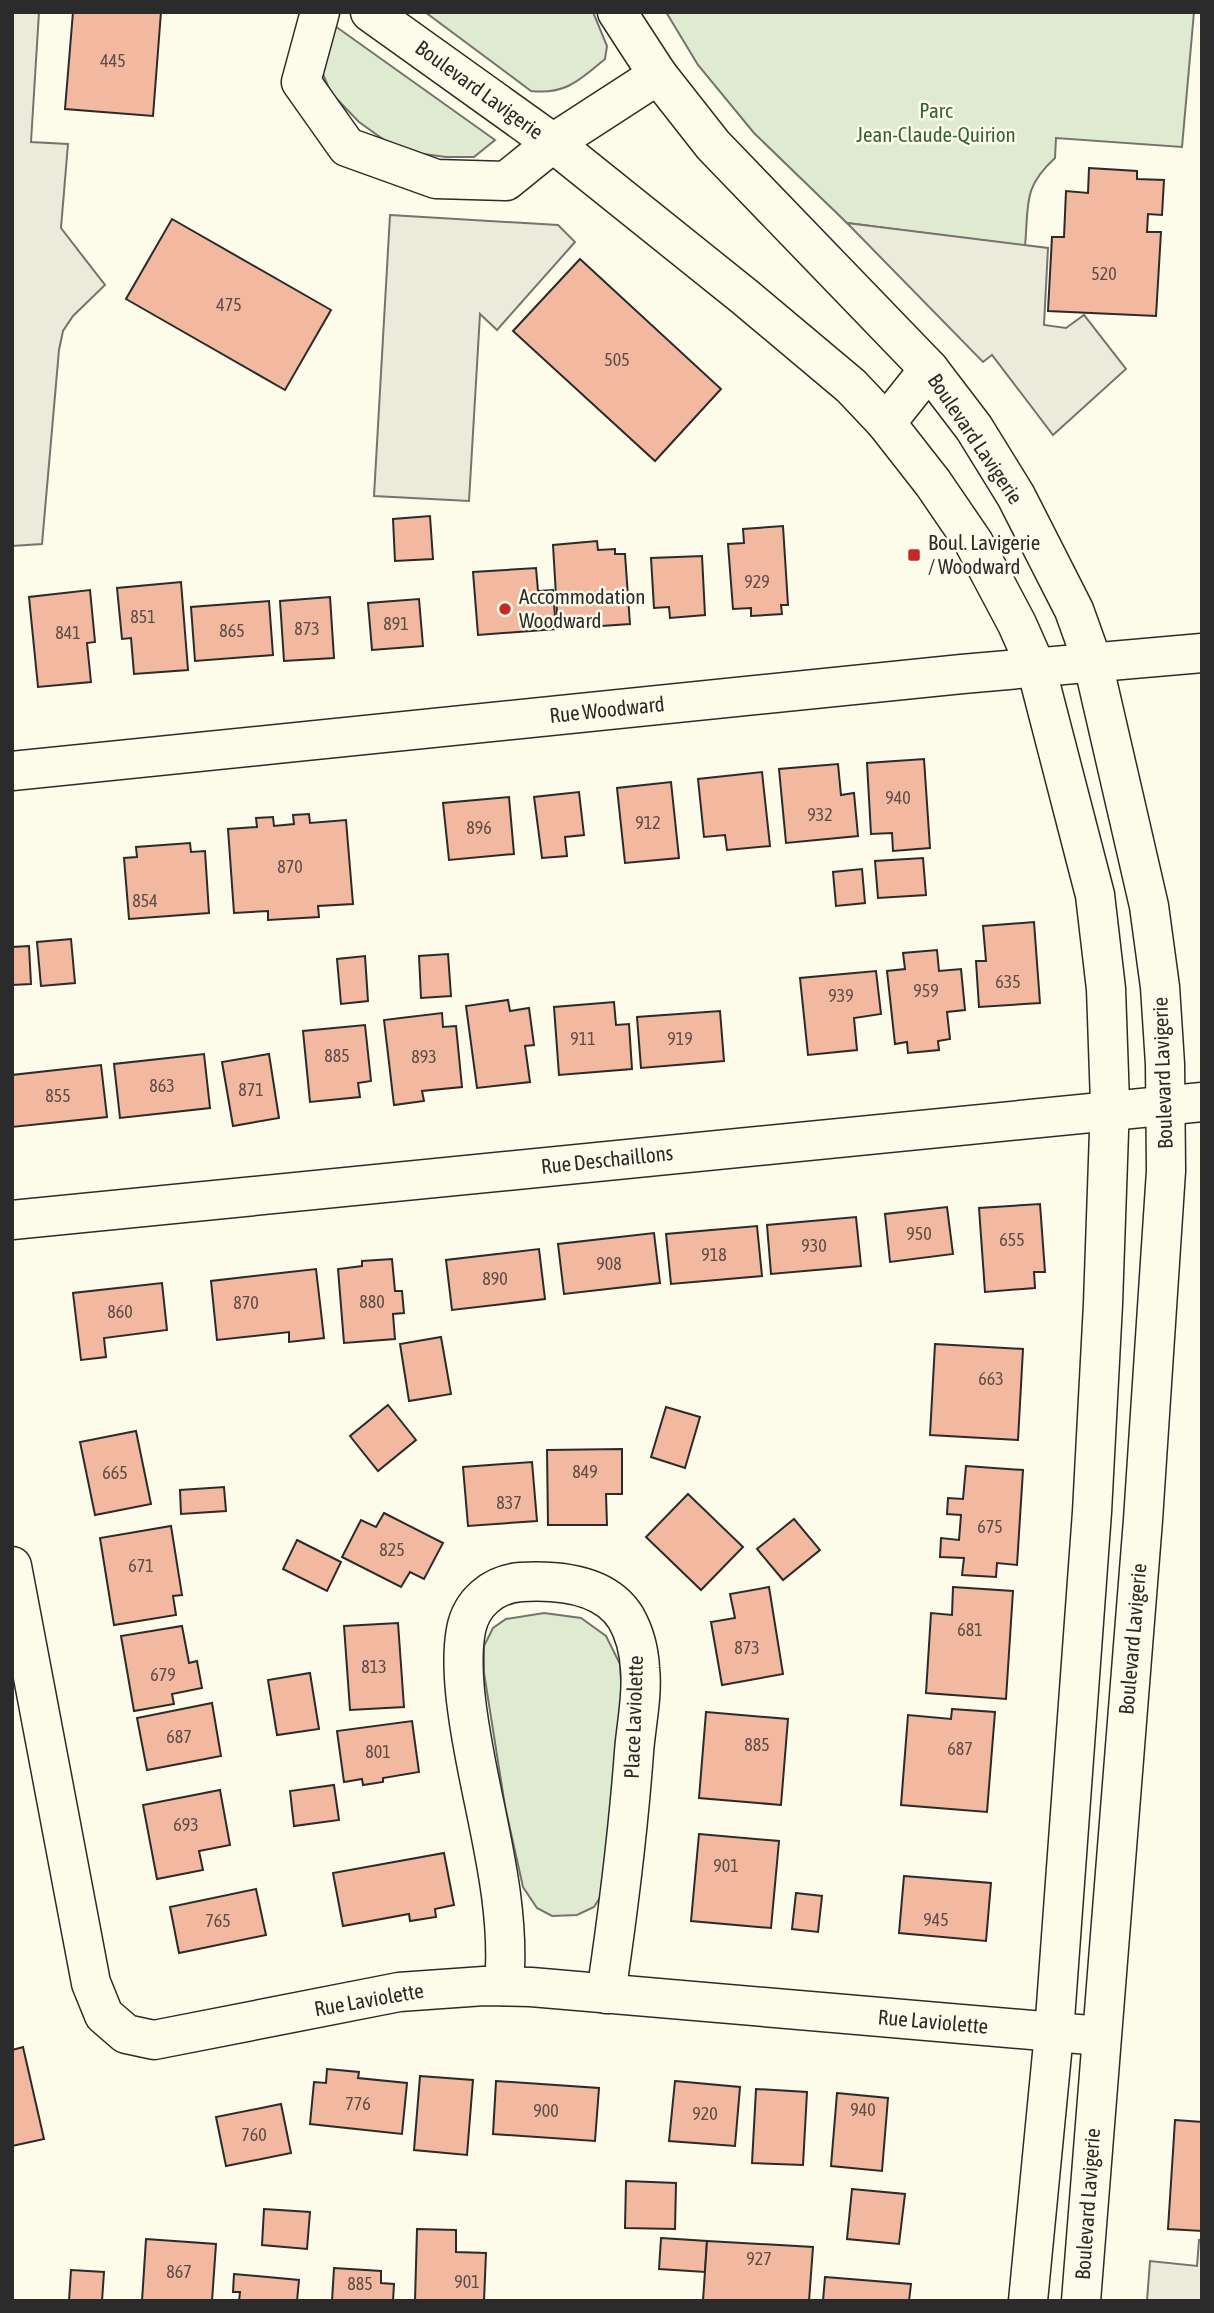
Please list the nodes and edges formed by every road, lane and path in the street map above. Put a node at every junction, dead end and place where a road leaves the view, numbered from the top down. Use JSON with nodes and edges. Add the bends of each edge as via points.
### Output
{"nodes":[{"id":1,"x":320,"y":12,"type":"edge"},
{"id":2,"x":370,"y":12,"type":"edge"},
{"id":3,"x":617,"y":12,"type":"edge"},
{"id":4,"x":658,"y":75,"type":"junction"},
{"id":5,"x":553,"y":143,"type":"junction"},
{"id":6,"x":929,"y":369,"type":"junction"},
{"id":7,"x":886,"y":423,"type":"junction"},
{"id":8,"x":1202,"y":653,"type":"edge"},
{"id":9,"x":1093,"y":663,"type":"junction"},
{"id":10,"x":1036,"y":667,"type":"junction"},
{"id":11,"x":12,"y":771,"type":"edge"},
{"id":12,"x":1184,"y":1103,"type":"edge"},
{"id":13,"x":1110,"y":1110,"type":"junction"},
{"id":14,"x":12,"y":1220,"type":"edge"},
{"id":15,"x":12,"y":1566,"type":"edge"},
{"id":16,"x":504,"y":1986,"type":"junction"},
{"id":17,"x":606,"y":1994,"type":"junction"},
{"id":18,"x":1054,"y":2033,"type":"junction"},
{"id":19,"x":1101,"y":2036,"type":"junction"},
{"id":20,"x":1028,"y":2301,"type":"edge"},
{"id":21,"x":1080,"y":2301,"type":"edge"}],
"edges":[{"from":1,"to":5,"type":"main road","name":"Boulevard Lavigerie","via":[[301,82],[347,147],[436,179],[506,181]]},
{"from":2,"to":5,"type":"main road","name":"Boulevard Lavigerie"},
{"from":3,"to":4,"type":"main road","name":"Boulevard Lavigerie"},
{"from":4,"to":5,"type":"main road"},
{"from":4,"to":6,"type":"main road","name":"Boulevard Lavigerie","via":[[713,145]]},
{"from":5,"to":7,"type":"main road","name":"Boulevard Lavigerie","via":[[851,386]]},
{"from":6,"to":7,"type":"main road"},
{"from":6,"to":9,"type":"main road","name":"Boulevard Lavigerie","via":[[974,428],[1016,496],[1074,610]]},
{"from":7,"to":10,"type":"main road","name":"Boulevard Lavigerie","via":[[974,543]]},
{"from":8,"to":9,"type":"main road","name":"Rue Woodward"},
{"from":9,"to":10,"type":"main road","name":"Rue Woodward"},
{"from":9,"to":12,"type":"main road","name":"Boulevard Lavigerie","via":[[1149,906]]},
{"from":10,"to":11,"type":"main road","name":"Rue Woodward"},
{"from":10,"to":13,"type":"main road","name":"Boulevard Lavigerie","via":[[1095,895],[1106,989]]},
{"from":12,"to":13,"type":"main road","name":"Rue Deschaillons"},
{"from":12,"to":19,"type":"main road","name":"Boulevard Lavigerie","via":[[1166,1171]]},
{"from":13,"to":14,"type":"main road","name":"Rue Deschaillons"},
{"from":13,"to":18,"type":"main road","name":"Boulevard Lavigerie","via":[[1092,1512]]},
{"from":15,"to":16,"type":"main road","name":"Rue Laviolette","via":[[91,1983],[104,2014],[126,2034],[154,2040],[399,1992]]},
{"from":16,"to":17,"type":"main road","name":"Rue Laviolette"},
{"from":16,"to":17,"type":"main road","name":"Place Laviolette","via":[[507,1958],[502,1897],[466,1709],[466,1630],[475,1607],[491,1590],[519,1582],[556,1584],[585,1587],[606,1597],[625,1616],[636,1640],[641,1671],[626,1854]]},
{"from":17,"to":18,"type":"main road","name":"Rue Laviolette"},
{"from":18,"to":19,"type":"main road","name":"Rue Laviolette"},
{"from":18,"to":20,"type":"main road","name":"Boulevard Lavigerie"},
{"from":19,"to":21,"type":"main road","name":"Boulevard Lavigerie"}]}
